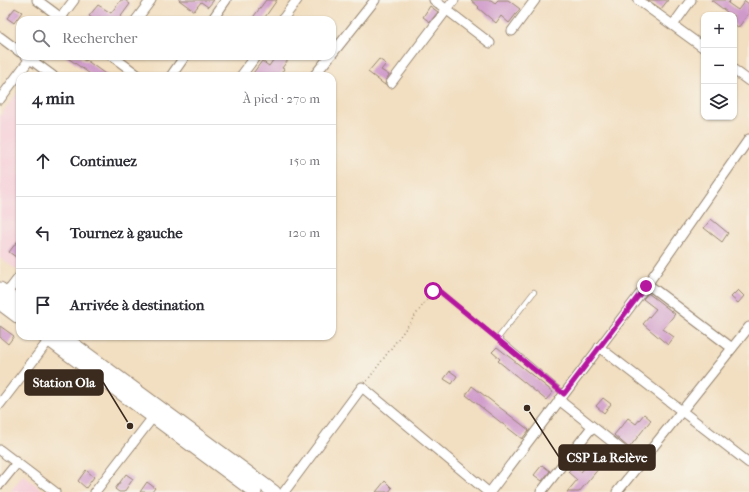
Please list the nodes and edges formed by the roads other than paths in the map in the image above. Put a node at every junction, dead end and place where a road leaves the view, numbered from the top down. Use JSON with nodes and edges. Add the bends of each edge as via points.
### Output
{"nodes":[{"id":1,"x":37,"y":0,"type":"edge"},
{"id":2,"x":74,"y":0,"type":"edge"},
{"id":3,"x":150,"y":0,"type":"edge"},
{"id":4,"x":226,"y":0,"type":"edge"},
{"id":5,"x":297,"y":0,"type":"edge"},
{"id":6,"x":374,"y":0,"type":"edge"},
{"id":7,"x":434,"y":0,"type":"edge"},
{"id":8,"x":454,"y":0,"type":"edge"},
{"id":9,"x":535,"y":0,"type":"edge"},
{"id":10,"x":638,"y":0,"type":"edge"},
{"id":11,"x":691,"y":0,"type":"edge"},
{"id":12,"x":447,"y":10,"type":"junction"},
{"id":13,"x":57,"y":16,"type":"edge"},
{"id":14,"x":63,"y":16,"type":"edge"},
{"id":15,"x":139,"y":16,"type":"edge"},
{"id":16,"x":215,"y":16,"type":"edge"},
{"id":17,"x":285,"y":16,"type":"edge"},
{"id":18,"x":673,"y":25,"type":"junction"},
{"id":19,"x":512,"y":31,"type":"dead end"},
{"id":20,"x":0,"y":37,"type":"edge"},
{"id":21,"x":490,"y":43,"type":"dead end"},
{"id":22,"x":701,"y":46,"type":"edge"},
{"id":23,"x":16,"y":49,"type":"edge"},
{"id":24,"x":336,"y":49,"type":"edge"},
{"id":25,"x":27,"y":60,"type":"edge"},
{"id":26,"x":33,"y":60,"type":"edge"},
{"id":27,"x":117,"y":60,"type":"edge"},
{"id":28,"x":182,"y":60,"type":"edge"},
{"id":29,"x":253,"y":60,"type":"edge"},
{"id":30,"x":327,"y":60,"type":"edge"},
{"id":31,"x":18,"y":72,"type":"edge"},
{"id":32,"x":48,"y":72,"type":"edge"},
{"id":33,"x":134,"y":72,"type":"edge"},
{"id":34,"x":174,"y":72,"type":"edge"},
{"id":35,"x":244,"y":72,"type":"edge"},
{"id":36,"x":317,"y":72,"type":"edge"},
{"id":37,"x":737,"y":72,"type":"edge"},
{"id":38,"x":16,"y":75,"type":"edge"},
{"id":39,"x":749,"y":81,"type":"edge"},
{"id":40,"x":391,"y":83,"type":"dead end"},
{"id":41,"x":1,"y":96,"type":"edge"},
{"id":42,"x":749,"y":139,"type":"edge"},
{"id":43,"x":16,"y":280,"type":"edge"},
{"id":44,"x":647,"y":285,"type":"junction"},
{"id":45,"x":534,"y":292,"type":"dead end"},
{"id":46,"x":2,"y":295,"type":"edge"},
{"id":47,"x":16,"y":302,"type":"edge"},
{"id":48,"x":16,"y":313,"type":"edge"},
{"id":49,"x":749,"y":327,"type":"edge"},
{"id":50,"x":46,"y":340,"type":"edge"},
{"id":51,"x":51,"y":340,"type":"edge"},
{"id":52,"x":66,"y":340,"type":"edge"},
{"id":53,"x":599,"y":347,"type":"junction"},
{"id":54,"x":732,"y":348,"type":"junction"},
{"id":55,"x":81,"y":357,"type":"junction"},
{"id":56,"x":562,"y":397,"type":"junction"},
{"id":57,"x":0,"y":404,"type":"edge"},
{"id":58,"x":682,"y":411,"type":"junction"},
{"id":59,"x":157,"y":413,"type":"junction"},
{"id":60,"x":592,"y":426,"type":"junction"},
{"id":61,"x":0,"y":450,"type":"edge"},
{"id":62,"x":17,"y":463,"type":"junction"},
{"id":63,"x":749,"y":463,"type":"edge"},
{"id":64,"x":640,"y":464,"type":"junction"},
{"id":65,"x":0,"y":484,"type":"edge"},
{"id":66,"x":55,"y":492,"type":"edge"},
{"id":67,"x":95,"y":492,"type":"edge"},
{"id":68,"x":255,"y":492,"type":"edge"},
{"id":69,"x":274,"y":492,"type":"edge"},
{"id":70,"x":284,"y":492,"type":"edge"},
{"id":71,"x":489,"y":492,"type":"edge"},
{"id":72,"x":542,"y":492,"type":"edge"},
{"id":73,"x":617,"y":492,"type":"edge"}],
"edges":[{"from":1,"to":13,"type":"street"},
{"from":2,"to":14,"type":"street"},
{"from":3,"to":15,"type":"street"},
{"from":4,"to":16,"type":"street"},
{"from":5,"to":17,"type":"street"},
{"from":6,"to":24,"type":"street"},
{"from":7,"to":12,"type":"street"},
{"from":8,"to":12,"type":"street"},
{"from":9,"to":19,"type":"street"},
{"from":10,"to":18,"type":"street"},
{"from":11,"to":18,"type":"street"},
{"from":12,"to":21,"type":"street"},
{"from":12,"to":40,"type":"street"},
{"from":18,"to":22,"type":"street"},
{"from":20,"to":23,"type":"street"},
{"from":25,"to":31,"type":"street"},
{"from":26,"to":32,"type":"street"},
{"from":27,"to":33,"type":"street"},
{"from":28,"to":34,"type":"street"},
{"from":29,"to":35,"type":"street"},
{"from":30,"to":36,"type":"street"},
{"from":37,"to":39,"type":"street"},
{"from":38,"to":41,"type":"street"},
{"from":42,"to":44,"type":"street"},
{"from":43,"to":46,"type":"street"},
{"from":44,"to":53,"type":"street"},
{"from":44,"to":54,"type":"street"},
{"from":45,"to":56,"type":"lane","via":[[498,338]]},
{"from":46,"to":47,"type":"main road"},
{"from":46,"to":48,"type":"main road"},
{"from":49,"to":54,"type":"street"},
{"from":50,"to":57,"type":"street"},
{"from":51,"to":55,"type":"main road"},
{"from":52,"to":55,"type":"main road"},
{"from":53,"to":56,"type":"street"},
{"from":53,"to":58,"type":"street"},
{"from":54,"to":58,"type":"street"},
{"from":55,"to":59,"type":"main road"},
{"from":56,"to":60,"type":"street"},
{"from":56,"to":71,"type":"street"},
{"from":58,"to":63,"type":"street"},
{"from":58,"to":64,"type":"street"},
{"from":59,"to":67,"type":"street"},
{"from":59,"to":68,"type":"main road"},
{"from":59,"to":69,"type":"main road"},
{"from":60,"to":64,"type":"street"},
{"from":60,"to":72,"type":"street"},
{"from":61,"to":62,"type":"street"},
{"from":62,"to":65,"type":"street"},
{"from":62,"to":66,"type":"street"},
{"from":64,"to":73,"type":"street"},
{"from":70,"to":71,"type":"street","via":[[362,388]]}]}
